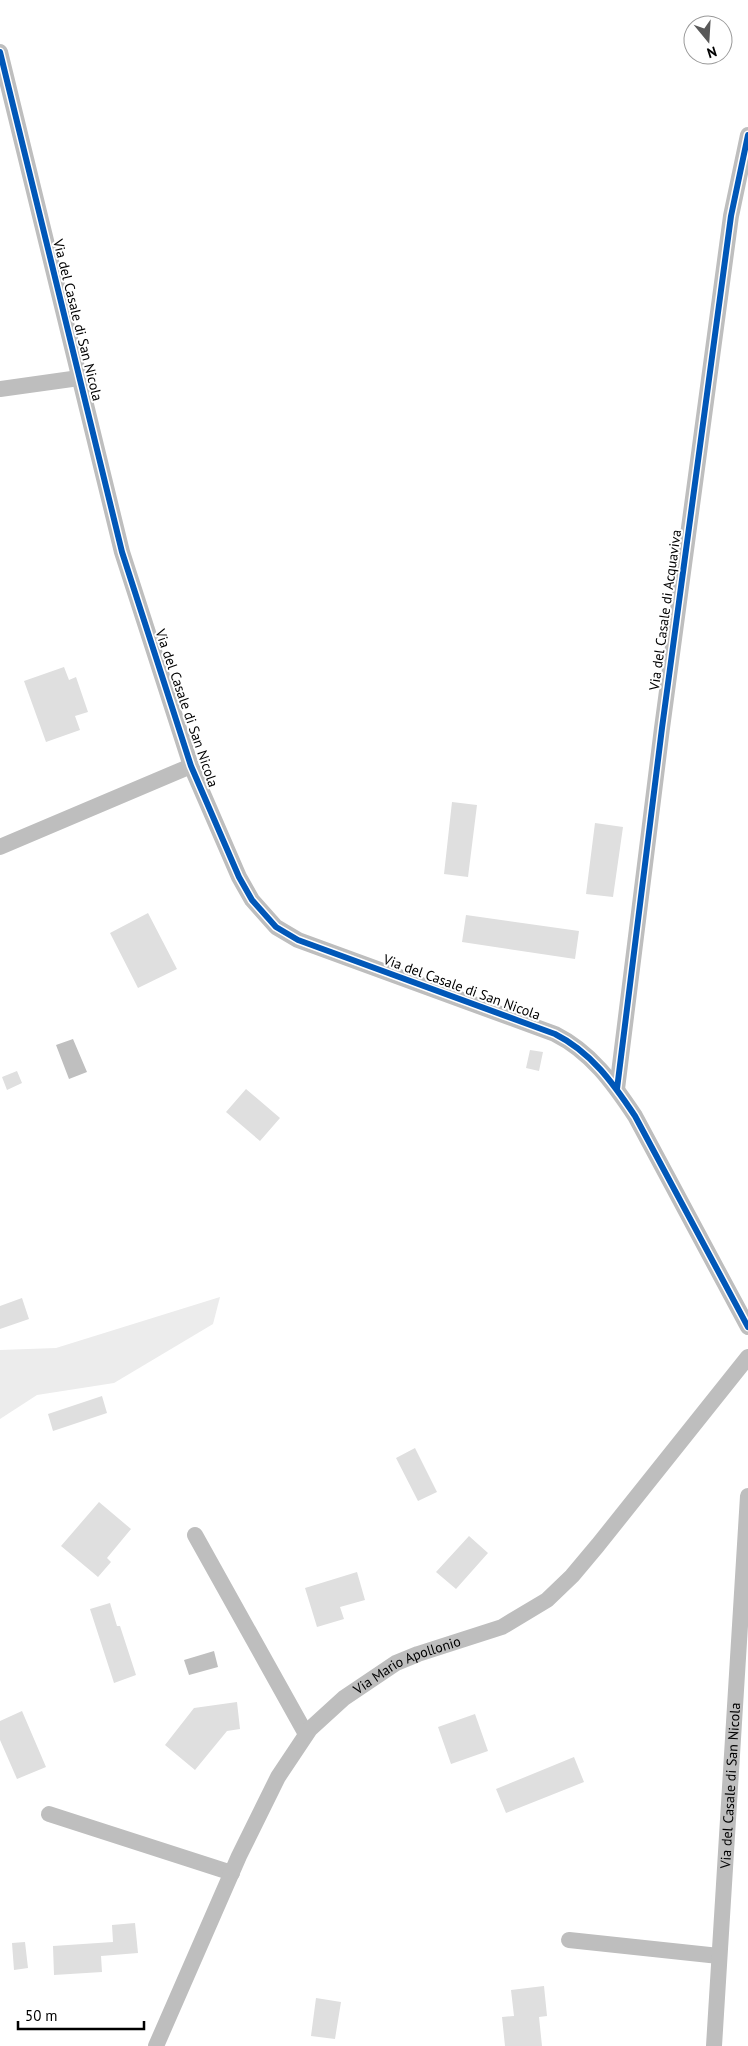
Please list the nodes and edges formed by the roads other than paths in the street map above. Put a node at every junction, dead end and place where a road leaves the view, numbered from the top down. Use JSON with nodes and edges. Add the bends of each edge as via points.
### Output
{"nodes":[{"id":1,"x":0,"y":52,"type":"edge"},
{"id":2,"x":748,"y":134,"type":"edge"},
{"id":3,"x":79,"y":378,"type":"junction"},
{"id":4,"x":0,"y":389,"type":"edge"},
{"id":5,"x":192,"y":766,"type":"junction"},
{"id":6,"x":0,"y":847,"type":"edge"},
{"id":7,"x":617,"y":1090,"type":"junction"},
{"id":8,"x":748,"y":1327,"type":"edge"},
{"id":9,"x":748,"y":1357,"type":"edge"},
{"id":10,"x":748,"y":1496,"type":"edge"},
{"id":11,"x":195,"y":1535,"type":"dead end"},
{"id":12,"x":306,"y":1734,"type":"junction"},
{"id":13,"x":49,"y":1814,"type":"dead end"},
{"id":14,"x":232,"y":1873,"type":"junction"},
{"id":15,"x":569,"y":1940,"type":"dead end"},
{"id":16,"x":719,"y":1956,"type":"junction"},
{"id":17,"x":156,"y":2046,"type":"edge"},
{"id":18,"x":714,"y":2046,"type":"edge"}],
"edges":[{"from":1,"to":3,"type":"street","name":"Via del Casale di San Nicola"},
{"from":2,"to":7,"type":"street","name":"Via del Casale di Acquaviva","via":[[731,216]]},
{"from":3,"to":4,"type":"street"},
{"from":3,"to":5,"type":"street","name":"Via del Casale di San Nicola","via":[[122,552]]},
{"from":5,"to":6,"type":"street"},
{"from":5,"to":7,"type":"street","name":"Via del Casale di San Nicola","via":[[239,877],[259,910],[276,927],[308,944],[555,1034],[591,1058]]},
{"from":7,"to":8,"type":"street","name":"Via del Casale di San Nicola","via":[[636,1116]]},
{"from":9,"to":12,"type":"street","name":"Via Mario Apollonio","via":[[587,1558],[547,1600],[502,1627],[396,1663],[344,1698]]},
{"from":10,"to":16,"type":"street","name":"Via del Casale di San Nicola"},
{"from":11,"to":12,"type":"street"},
{"from":12,"to":14,"type":"street","name":"Via Mario Apollonio","via":[[278,1777]]},
{"from":13,"to":14,"type":"street"},
{"from":14,"to":17,"type":"street","name":"Via Mario Apollonio"},
{"from":15,"to":16,"type":"street"},
{"from":16,"to":18,"type":"street","name":"Via del Casale di San Nicola"}]}
